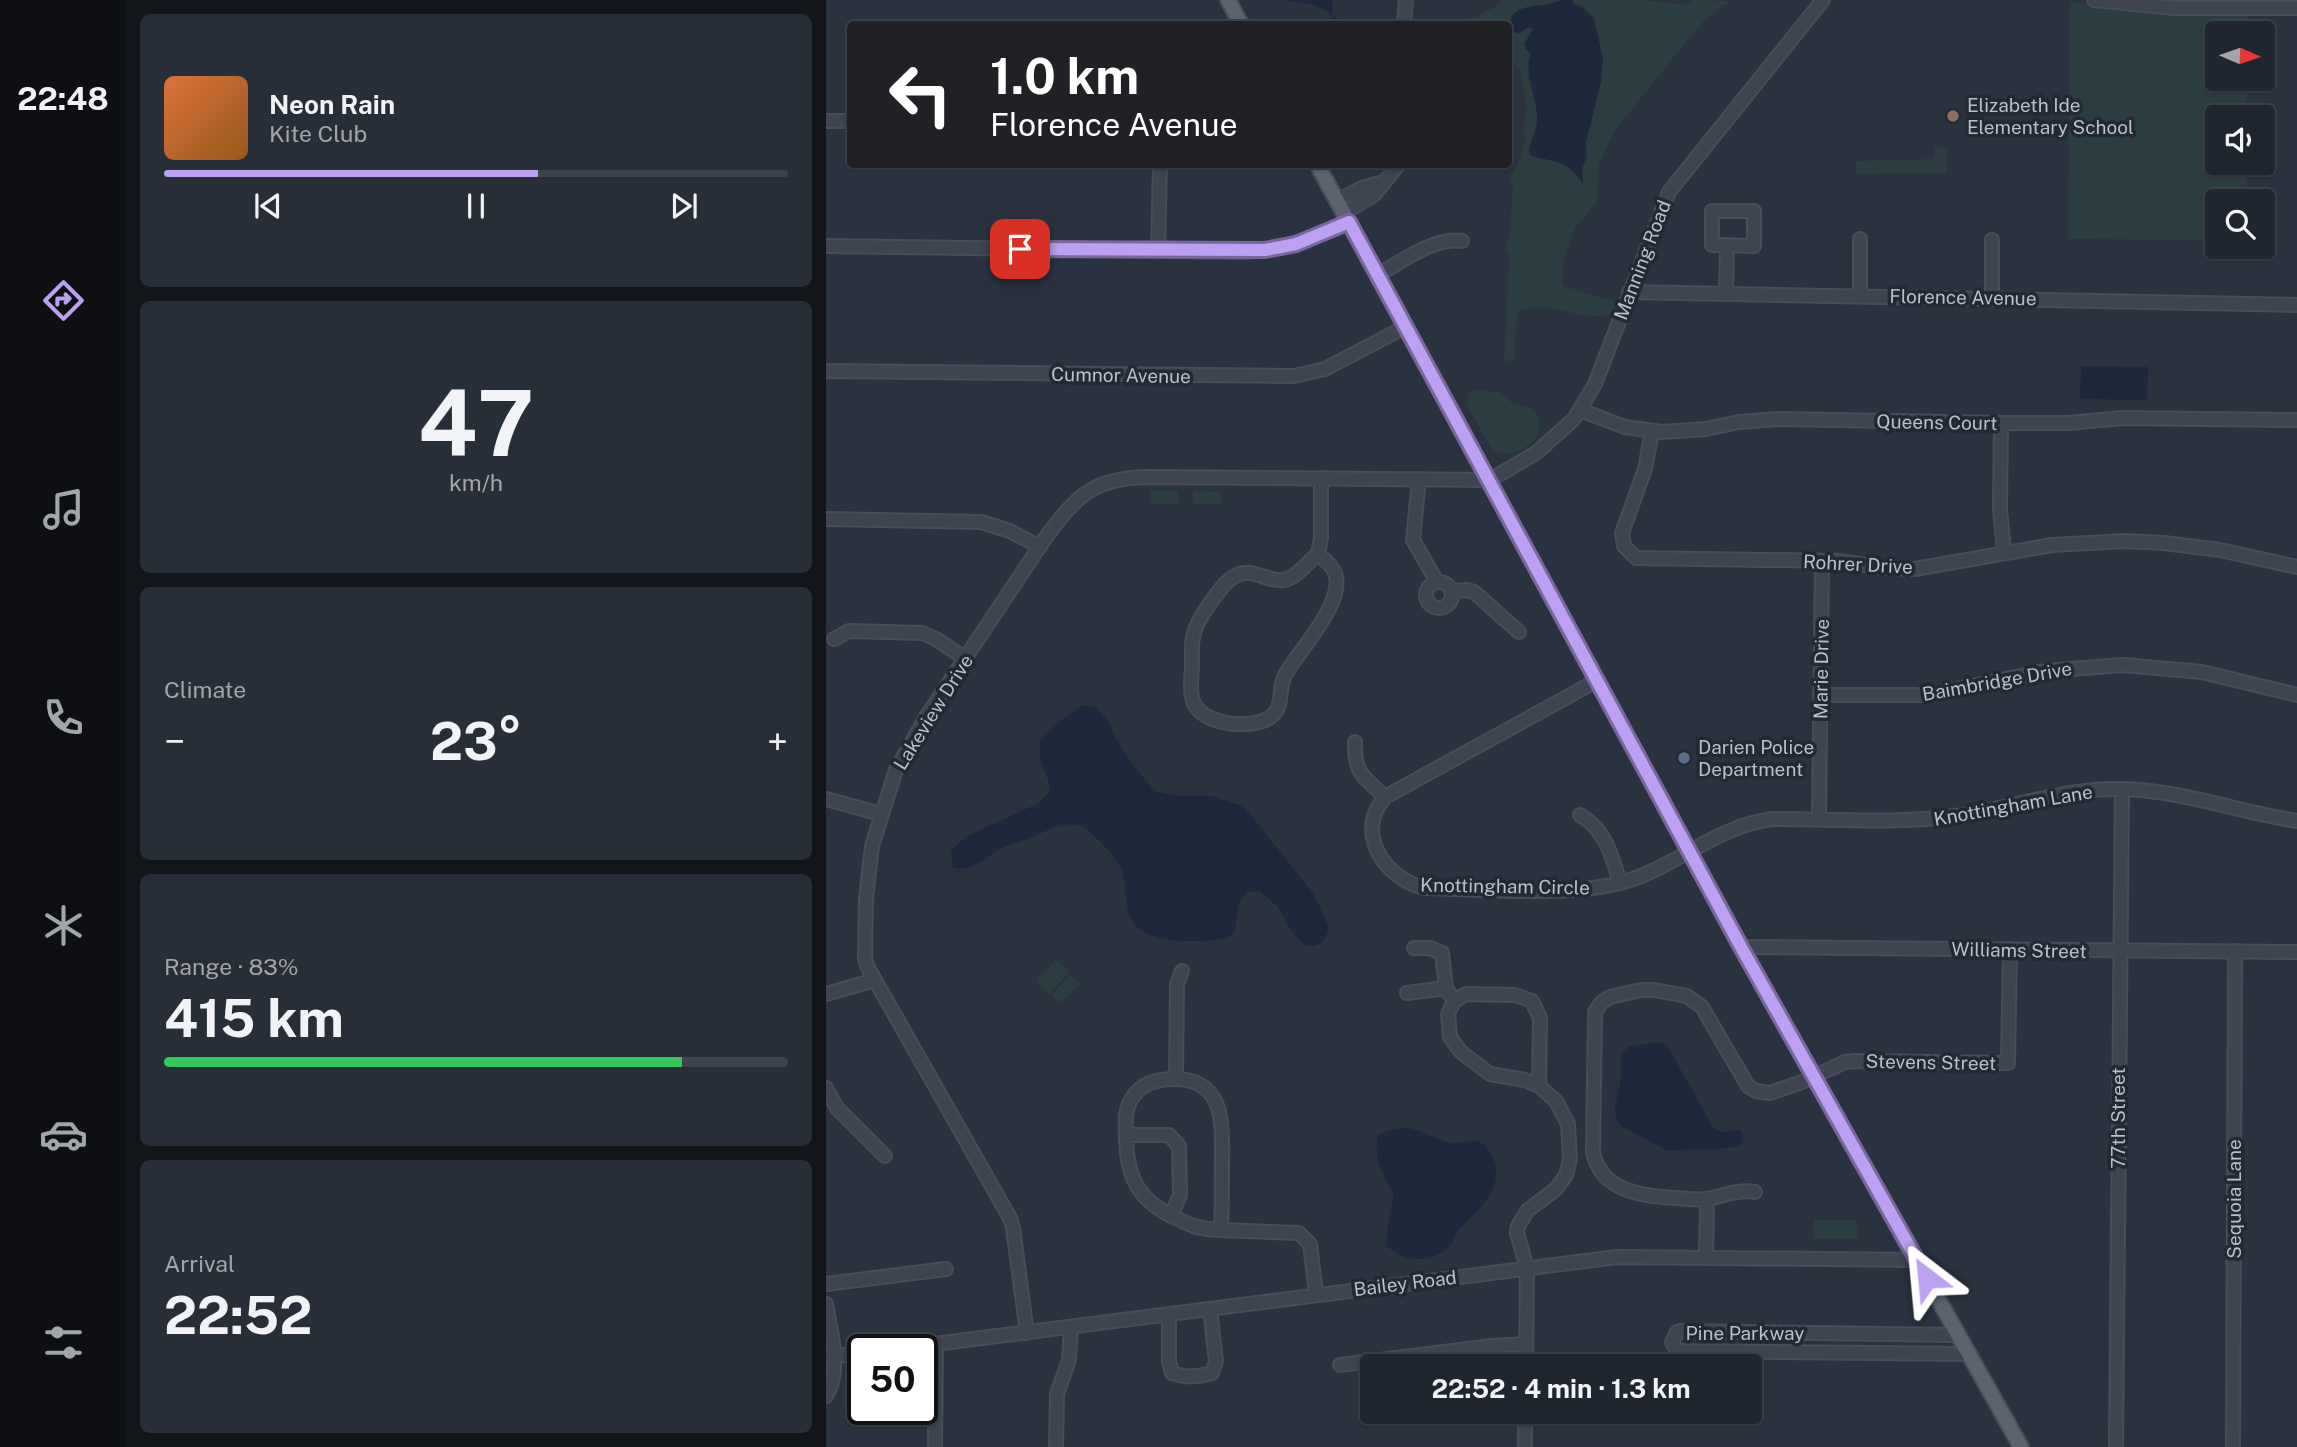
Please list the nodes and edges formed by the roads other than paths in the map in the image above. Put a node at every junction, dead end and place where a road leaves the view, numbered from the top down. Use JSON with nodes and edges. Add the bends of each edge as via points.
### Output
{"nodes":[{"id":1,"x":1228,"y":0,"type":"edge"},
{"id":2,"x":1406,"y":0,"type":"edge"},
{"id":3,"x":1823,"y":0,"type":"edge"},
{"id":4,"x":2094,"y":0,"type":"edge"},
{"id":5,"x":2124,"y":2,"type":"edge"},
{"id":6,"x":2297,"y":8,"type":"edge"},
{"id":7,"x":1239,"y":21,"type":"edge"},
{"id":8,"x":1404,"y":21,"type":"edge"},
{"id":9,"x":826,"y":121,"type":"edge"},
{"id":10,"x":847,"y":121,"type":"edge"},
{"id":11,"x":1160,"y":168,"type":"edge"},
{"id":12,"x":1319,"y":168,"type":"edge"},
{"id":13,"x":1394,"y":168,"type":"edge"},
{"id":14,"x":1343,"y":212,"type":"junction"},
{"id":15,"x":1860,"y":239,"type":"dead end"},
{"id":16,"x":1992,"y":240,"type":"dead end"},
{"id":17,"x":1462,"y":241,"type":"dead end"},
{"id":18,"x":1727,"y":245,"type":"dead end"},
{"id":19,"x":826,"y":246,"type":"edge"},
{"id":20,"x":1158,"y":251,"type":"junction"},
{"id":21,"x":1377,"y":275,"type":"junction"},
{"id":22,"x":1629,"y":292,"type":"junction"},
{"id":23,"x":1726,"y":293,"type":"junction"},
{"id":24,"x":1860,"y":295,"type":"junction"},
{"id":25,"x":1992,"y":297,"type":"junction"},
{"id":26,"x":2297,"y":305,"type":"edge"},
{"id":27,"x":1405,"y":327,"type":"junction"},
{"id":28,"x":826,"y":371,"type":"edge"},
{"id":29,"x":1580,"y":410,"type":"junction"},
{"id":30,"x":2297,"y":420,"type":"edge"},
{"id":31,"x":2001,"y":424,"type":"junction"},
{"id":32,"x":1652,"y":431,"type":"junction"},
{"id":33,"x":1321,"y":478,"type":"junction"},
{"id":34,"x":1419,"y":479,"type":"junction"},
{"id":35,"x":1490,"y":480,"type":"junction"},
{"id":36,"x":826,"y":519,"type":"edge"},
{"id":37,"x":1040,"y":547,"type":"junction"},
{"id":38,"x":2004,"y":551,"type":"junction"},
{"id":39,"x":1318,"y":554,"type":"junction"},
{"id":40,"x":1822,"y":561,"type":"junction"},
{"id":41,"x":2297,"y":567,"type":"edge"},
{"id":42,"x":1437,"y":582,"type":"junction"},
{"id":43,"x":1451,"y":591,"type":"junction"},
{"id":44,"x":1519,"y":632,"type":"dead end"},
{"id":45,"x":834,"y":639,"type":"dead end"},
{"id":46,"x":966,"y":659,"type":"junction"},
{"id":47,"x":1598,"y":680,"type":"junction"},
{"id":48,"x":1820,"y":695,"type":"junction"},
{"id":49,"x":2297,"y":695,"type":"edge"},
{"id":50,"x":1355,"y":742,"type":"dead end"},
{"id":51,"x":2122,"y":789,"type":"junction"},
{"id":52,"x":1385,"y":797,"type":"junction"},
{"id":53,"x":826,"y":799,"type":"edge"},
{"id":54,"x":881,"y":814,"type":"junction"},
{"id":55,"x":1580,"y":815,"type":"dead end"},
{"id":56,"x":1819,"y":819,"type":"junction"},
{"id":57,"x":2297,"y":821,"type":"edge"},
{"id":58,"x":1690,"y":851,"type":"junction"},
{"id":59,"x":1620,"y":883,"type":"junction"},
{"id":60,"x":1741,"y":947,"type":"junction"},
{"id":61,"x":1414,"y":948,"type":"dead end"},
{"id":62,"x":2010,"y":949,"type":"junction"},
{"id":63,"x":2120,"y":950,"type":"junction"},
{"id":64,"x":2235,"y":951,"type":"junction"},
{"id":65,"x":2297,"y":952,"type":"edge"},
{"id":66,"x":1182,"y":971,"type":"dead end"},
{"id":67,"x":875,"y":980,"type":"junction"},
{"id":68,"x":1446,"y":988,"type":"junction"},
{"id":69,"x":1407,"y":993,"type":"dead end"},
{"id":70,"x":826,"y":994,"type":"edge"},
{"id":71,"x":1454,"y":1001,"type":"junction"},
{"id":72,"x":1815,"y":1075,"type":"junction"},
{"id":73,"x":1176,"y":1079,"type":"junction"},
{"id":74,"x":1539,"y":1086,"type":"junction"},
{"id":75,"x":826,"y":1088,"type":"edge"},
{"id":76,"x":1126,"y":1135,"type":"junction"},
{"id":77,"x":885,"y":1156,"type":"dead end"},
{"id":78,"x":1755,"y":1192,"type":"dead end"},
{"id":79,"x":1707,"y":1199,"type":"junction"},
{"id":80,"x":1171,"y":1216,"type":"junction"},
{"id":81,"x":1220,"y":1230,"type":"junction"},
{"id":82,"x":1706,"y":1257,"type":"junction"},
{"id":83,"x":1917,"y":1260,"type":"junction"},
{"id":84,"x":1527,"y":1268,"type":"junction"},
{"id":85,"x":946,"y":1269,"type":"dead end"},
{"id":86,"x":826,"y":1284,"type":"edge"},
{"id":87,"x":1316,"y":1294,"type":"junction"},
{"id":88,"x":826,"y":1304,"type":"edge"},
{"id":89,"x":1210,"y":1309,"type":"junction"},
{"id":90,"x":1170,"y":1315,"type":"junction"},
{"id":91,"x":1071,"y":1327,"type":"junction"},
{"id":92,"x":1027,"y":1333,"type":"junction"},
{"id":93,"x":1805,"y":1333,"type":"junction"},
{"id":94,"x":1958,"y":1335,"type":"junction"},
{"id":95,"x":1526,"y":1344,"type":"junction"},
{"id":96,"x":938,"y":1345,"type":"edge"},
{"id":97,"x":1805,"y":1353,"type":"junction"},
{"id":98,"x":1526,"y":1354,"type":"edge"},
{"id":99,"x":1969,"y":1354,"type":"junction"},
{"id":100,"x":830,"y":1357,"type":"edge"},
{"id":101,"x":1340,"y":1365,"type":"dead end"},
{"id":102,"x":826,"y":1396,"type":"edge"},
{"id":103,"x":1525,"y":1424,"type":"edge"},
{"id":104,"x":935,"y":1425,"type":"edge"},
{"id":105,"x":935,"y":1447,"type":"edge"},
{"id":106,"x":1056,"y":1447,"type":"edge"},
{"id":107,"x":1525,"y":1447,"type":"edge"},
{"id":108,"x":2021,"y":1447,"type":"edge"},
{"id":109,"x":2116,"y":1447,"type":"edge"},
{"id":110,"x":2232,"y":1447,"type":"edge"}],
"edges":[{"from":1,"to":7,"type":"main road"},
{"from":2,"to":8,"type":"street"},
{"from":3,"to":22,"type":"street","name":"Manning Road","via":[[1669,191]]},
{"from":4,"to":5,"type":"street"},
{"from":5,"to":6,"type":"street","via":[[2175,8]]},
{"from":9,"to":10,"type":"street"},
{"from":11,"to":20,"type":"street"},
{"from":12,"to":14,"type":"main road"},
{"from":13,"to":14,"type":"street","via":[[1374,195]]},
{"from":14,"to":20,"type":"street","via":[[1296,244],[1265,250]]},
{"from":14,"to":21,"type":"main road"},
{"from":15,"to":24,"type":"street"},
{"from":16,"to":25,"type":"street"},
{"from":17,"to":21,"type":"street","via":[[1436,243]]},
{"from":18,"to":23,"type":"street"},
{"from":19,"to":20,"type":"street"},
{"from":21,"to":27,"type":"main road"},
{"from":22,"to":23,"type":"street","name":"Florence Avenue"},
{"from":22,"to":29,"type":"street","name":"Manning Road","via":[[1605,360]]},
{"from":23,"to":24,"type":"street","name":"Florence Avenue"},
{"from":24,"to":25,"type":"street","name":"Florence Avenue"},
{"from":25,"to":26,"type":"street","name":"Florence Avenue"},
{"from":27,"to":28,"type":"street","name":"Cumnor Avenue","via":[[1325,369],[1284,377]]},
{"from":27,"to":35,"type":"main road"},
{"from":29,"to":32,"type":"street","name":"Queens Court","via":[[1612,423]]},
{"from":29,"to":35,"type":"street","name":"Manning Road","via":[[1544,447]]},
{"from":30,"to":31,"type":"street","name":"Queens Court","via":[[2123,418]]},
{"from":31,"to":32,"type":"street","name":"Queens Court","via":[[1778,419]]},
{"from":31,"to":38,"type":"street"},
{"from":32,"to":40,"type":"street","name":"Rohrer Drive","via":[[1645,469],[1622,533],[1631,555],[1643,559]]},
{"from":33,"to":34,"type":"street","name":"Lakeview Drive"},
{"from":33,"to":37,"type":"street","name":"Lakeview Drive","via":[[1106,481],[1071,505]]},
{"from":33,"to":39,"type":"street"},
{"from":34,"to":35,"type":"street","name":"Lakeview Drive"},
{"from":34,"to":42,"type":"street","via":[[1413,540]]},
{"from":35,"to":47,"type":"main road"},
{"from":36,"to":37,"type":"street","via":[[981,522]]},
{"from":37,"to":46,"type":"street","name":"Lakeview Drive"},
{"from":38,"to":40,"type":"street","name":"Rohrer Drive","via":[[1915,569]]},
{"from":38,"to":41,"type":"street","name":"Rohrer Drive","via":[[2090,542],[2164,543]]},
{"from":39,"to":39,"type":"street","via":[[1335,573],[1336,594],[1284,676],[1275,712],[1250,724],[1206,716],[1197,708],[1192,693],[1193,636],[1201,618],[1226,582],[1236,576],[1252,572],[1285,579]]},
{"from":40,"to":48,"type":"street","name":"Marie Drive"},
{"from":42,"to":43,"type":"street"},
{"from":42,"to":43,"type":"street","via":[[1426,590],[1430,606],[1446,607]]},
{"from":43,"to":44,"type":"street","via":[[1474,592]]},
{"from":45,"to":46,"type":"street","via":[[849,631],[922,633]]},
{"from":46,"to":54,"type":"street","name":"Lakeview Drive","via":[[911,742]]},
{"from":47,"to":52,"type":"street"},
{"from":47,"to":58,"type":"main road"},
{"from":48,"to":49,"type":"street","name":"Baimbridge Drive","via":[[1928,695],[2045,671],[2123,665],[2202,672]]},
{"from":48,"to":56,"type":"street","name":"Marie Drive"},
{"from":50,"to":52,"type":"street","via":[[1354,763]]},
{"from":51,"to":56,"type":"street","name":"Knottingham Lane","via":[[2055,795],[1940,818]]},
{"from":51,"to":57,"type":"street","name":"Knottingham Lane","via":[[2187,796]]},
{"from":51,"to":63,"type":"street","name":"77th Street"},
{"from":52,"to":59,"type":"street","name":"Knottingham Circle","via":[[1373,818],[1373,838],[1391,873],[1412,886],[1565,890]]},
{"from":53,"to":54,"type":"street"},
{"from":54,"to":67,"type":"street","name":"Lakeview Drive","via":[[866,898],[864,958]]},
{"from":55,"to":59,"type":"street","via":[[1594,823],[1611,853]]},
{"from":56,"to":58,"type":"street","name":"Knottingham Lane","via":[[1755,822]]},
{"from":58,"to":59,"type":"street","name":"Knottingham Circle"},
{"from":58,"to":60,"type":"main road"},
{"from":60,"to":62,"type":"street","name":"Williams Street"},
{"from":60,"to":72,"type":"main road"},
{"from":61,"to":68,"type":"street","via":[[1442,953]]},
{"from":62,"to":63,"type":"street","name":"Williams Street"},
{"from":62,"to":72,"type":"street","name":"Stevens Street","via":[[2008,1063],[1855,1061]]},
{"from":63,"to":64,"type":"street","name":"Williams Street"},
{"from":63,"to":109,"type":"street","name":"77th Street"},
{"from":64,"to":65,"type":"street","name":"Williams Street"},
{"from":64,"to":110,"type":"street","name":"Sequoia Lane"},
{"from":66,"to":73,"type":"street","via":[[1177,984]]},
{"from":67,"to":70,"type":"street"},
{"from":67,"to":92,"type":"street","name":"Lakeview Drive","via":[[1010,1218]]},
{"from":68,"to":69,"type":"street"},
{"from":68,"to":71,"type":"street"},
{"from":71,"to":74,"type":"street","via":[[1448,1010],[1448,1029],[1461,1052],[1490,1073]]},
{"from":71,"to":74,"type":"street","via":[[1466,995],[1515,995],[1532,1001],[1540,1018]]},
{"from":72,"to":79,"type":"street","name":"Stevens Street","via":[[1784,1089],[1760,1093],[1748,1086],[1696,1000],[1654,990],[1610,997],[1601,1003],[1595,1012],[1594,1036],[1595,1165],[1616,1185],[1647,1197]]},
{"from":72,"to":83,"type":"main road"},
{"from":73,"to":76,"type":"street","via":[[1150,1083],[1138,1091],[1127,1108]]},
{"from":73,"to":81,"type":"street","via":[[1206,1088],[1221,1112]]},
{"from":74,"to":84,"type":"street","via":[[1565,1116],[1570,1159],[1561,1182],[1521,1219],[1517,1233]]},
{"from":75,"to":77,"type":"street","via":[[837,1108]]},
{"from":76,"to":80,"type":"street","via":[[1134,1182],[1145,1198]]},
{"from":76,"to":80,"type":"street","via":[[1169,1135],[1179,1146],[1180,1195]]},
{"from":78,"to":79,"type":"street"},
{"from":79,"to":82,"type":"street"},
{"from":80,"to":81,"type":"street","via":[[1196,1229]]},
{"from":81,"to":87,"type":"street","via":[[1291,1231],[1303,1236],[1312,1251]]},
{"from":82,"to":83,"type":"street","name":"Bailey Road"},
{"from":82,"to":84,"type":"street","name":"Bailey Road","via":[[1617,1257]]},
{"from":83,"to":94,"type":"main road"},
{"from":84,"to":87,"type":"street","name":"Bailey Road"},
{"from":84,"to":95,"type":"street"},
{"from":85,"to":86,"type":"street"},
{"from":87,"to":89,"type":"street","name":"Bailey Road"},
{"from":88,"to":100,"type":"street"},
{"from":89,"to":90,"type":"street","name":"Bailey Road"},
{"from":89,"to":90,"type":"street","via":[[1216,1361],[1212,1373],[1200,1376],[1172,1373]]},
{"from":90,"to":91,"type":"street","name":"Bailey Road"},
{"from":91,"to":92,"type":"street","name":"Bailey Road"},
{"from":91,"to":106,"type":"street","via":[[1069,1360],[1057,1394]]},
{"from":92,"to":96,"type":"street","name":"Bailey Road"},
{"from":93,"to":94,"type":"street","name":"Pine Parkway"},
{"from":93,"to":97,"type":"street"},
{"from":93,"to":97,"type":"street","name":"Pine Parkway","via":[[1681,1331],[1672,1342],[1681,1351]]},
{"from":94,"to":99,"type":"main road"},
{"from":95,"to":98,"type":"street"},
{"from":95,"to":101,"type":"street"},
{"from":97,"to":99,"type":"street","name":"Pine Parkway"},
{"from":99,"to":108,"type":"main road"},
{"from":100,"to":102,"type":"street","via":[[832,1383]]},
{"from":103,"to":107,"type":"street"},
{"from":104,"to":105,"type":"street"}]}
